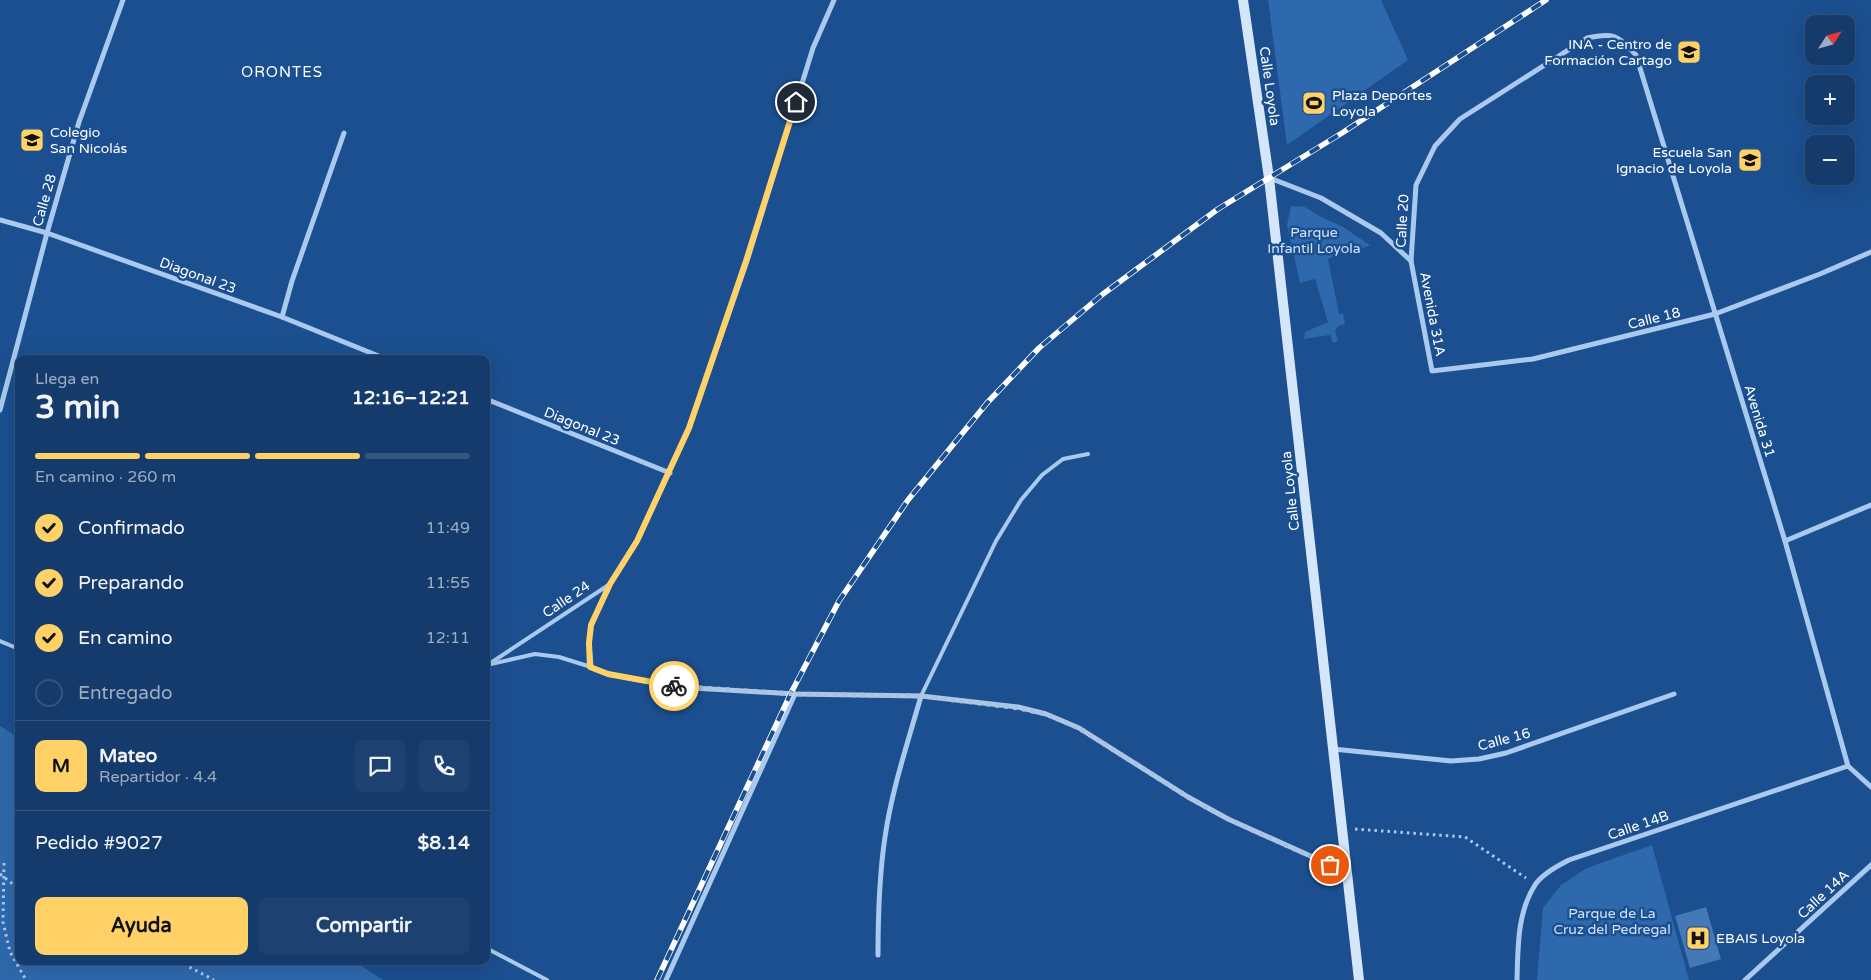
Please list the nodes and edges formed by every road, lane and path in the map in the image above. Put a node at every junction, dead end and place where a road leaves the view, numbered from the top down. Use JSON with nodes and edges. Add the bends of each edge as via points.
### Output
{"nodes":[{"id":1,"x":123,"y":0,"type":"edge"},
{"id":2,"x":834,"y":0,"type":"edge"},
{"id":3,"x":1244,"y":0,"type":"edge"},
{"id":4,"x":1636,"y":55,"type":"joint"},
{"id":5,"x":344,"y":133,"type":"dead end"},
{"id":6,"x":1269,"y":178,"type":"junction"},
{"id":7,"x":0,"y":220,"type":"edge"},
{"id":8,"x":47,"y":233,"type":"junction"},
{"id":9,"x":1871,"y":252,"type":"edge"},
{"id":10,"x":1411,"y":261,"type":"junction"},
{"id":11,"x":1715,"y":314,"type":"junction"},
{"id":12,"x":282,"y":317,"type":"junction"},
{"id":13,"x":376,"y":355,"type":"edge"},
{"id":14,"x":1432,"y":371,"type":"joint"},
{"id":15,"x":490,"y":401,"type":"edge"},
{"id":16,"x":0,"y":410,"type":"edge"},
{"id":17,"x":1088,"y":454,"type":"dead end"},
{"id":18,"x":670,"y":473,"type":"junction"},
{"id":19,"x":1871,"y":505,"type":"edge"},
{"id":20,"x":1785,"y":541,"type":"junction"},
{"id":21,"x":610,"y":584,"type":"junction"},
{"id":22,"x":0,"y":641,"type":"edge"},
{"id":23,"x":15,"y":647,"type":"edge"},
{"id":24,"x":490,"y":663,"type":"edge"},
{"id":25,"x":490,"y":664,"type":"edge"},
{"id":26,"x":590,"y":667,"type":"junction"},
{"id":27,"x":795,"y":694,"type":"junction"},
{"id":28,"x":1674,"y":694,"type":"dead end"},
{"id":29,"x":921,"y":696,"type":"junction"},
{"id":30,"x":1333,"y":749,"type":"junction"},
{"id":31,"x":1848,"y":766,"type":"junction"},
{"id":32,"x":1871,"y":787,"type":"edge"},
{"id":33,"x":1342,"y":828,"type":"junction"},
{"id":34,"x":4,"y":862,"type":"dead end"},
{"id":35,"x":1871,"y":865,"type":"edge"},
{"id":36,"x":1347,"y":872,"type":"junction"},
{"id":37,"x":0,"y":874,"type":"edge"},
{"id":38,"x":5,"y":878,"type":"junction"},
{"id":39,"x":1535,"y":884,"type":"junction"},
{"id":40,"x":15,"y":886,"type":"edge"},
{"id":41,"x":490,"y":950,"type":"edge"},
{"id":42,"x":878,"y":956,"type":"dead end"},
{"id":43,"x":15,"y":961,"type":"edge"},
{"id":44,"x":17,"y":965,"type":"edge"},
{"id":45,"x":186,"y":965,"type":"edge"},
{"id":46,"x":26,"y":980,"type":"edge"},
{"id":47,"x":214,"y":980,"type":"edge"},
{"id":48,"x":548,"y":980,"type":"edge"},
{"id":49,"x":666,"y":980,"type":"edge"},
{"id":50,"x":1359,"y":980,"type":"edge"},
{"id":51,"x":1517,"y":980,"type":"edge"},
{"id":52,"x":1744,"y":980,"type":"edge"}],
"edges":[{"from":1,"to":8,"type":"street","name":"Calle 28","via":[[79,122]]},
{"from":2,"to":18,"type":"street","name":"Calle 24","via":[[813,48],[743,270],[689,428]]},
{"from":3,"to":6,"type":"main road","name":"Calle Loyola"},
{"from":4,"to":10,"type":"street","name":"Calle 20","via":[[1621,38],[1606,33],[1587,38],[1460,119],[1436,146],[1416,185]]},
{"from":4,"to":11,"type":"street","name":"Avenida 31"},
{"from":5,"to":12,"type":"street"},
{"from":6,"to":10,"type":"street","name":"Calle 20","via":[[1321,198],[1381,233]]},
{"from":6,"to":30,"type":"main road","name":"Calle Loyola"},
{"from":7,"to":8,"type":"street","name":"Diagonal 23"},
{"from":8,"to":12,"type":"street","name":"Diagonal 23"},
{"from":8,"to":16,"type":"street","name":"Calle 28"},
{"from":9,"to":11,"type":"street","name":"Calle 18"},
{"from":10,"to":14,"type":"street","name":"Avenida 31A"},
{"from":11,"to":14,"type":"street","name":"Calle 18","via":[[1533,359]]},
{"from":11,"to":20,"type":"street","name":"Avenida 31"},
{"from":12,"to":13,"type":"street","name":"Diagonal 23"},
{"from":15,"to":18,"type":"street","name":"Diagonal 23"},
{"from":17,"to":29,"type":"lane","via":[[1063,459],[1042,475],[1021,500],[996,541]]},
{"from":18,"to":21,"type":"street","name":"Calle 24","via":[[637,541]]},
{"from":19,"to":20,"type":"street"},
{"from":20,"to":31,"type":"street","name":"Avenida 31"},
{"from":21,"to":24,"type":"lane","name":"Calle 24"},
{"from":21,"to":26,"type":"street","via":[[591,625]]},
{"from":22,"to":23,"type":"lane"},
{"from":25,"to":26,"type":"lane","via":[[535,654],[559,657]]},
{"from":26,"to":27,"type":"street","via":[[608,674],[677,687]]},
{"from":27,"to":29,"type":"street"},
{"from":27,"to":49,"type":"street"},
{"from":28,"to":30,"type":"street","name":"Calle 16","via":[[1480,759],[1451,760]]},
{"from":29,"to":36,"type":"street","via":[[1046,714],[1079,728],[1228,819]]},
{"from":29,"to":42,"type":"street","via":[[885,835],[878,894]]},
{"from":30,"to":33,"type":"main road","name":"Calle Loyola"},
{"from":31,"to":32,"type":"street"},
{"from":31,"to":39,"type":"street","name":"Calle 14B","via":[[1569,860]]},
{"from":33,"to":36,"type":"main road","name":"Calle Loyola"},
{"from":33,"to":39,"type":"path","via":[[1465,837]]},
{"from":34,"to":38,"type":"path"},
{"from":35,"to":52,"type":"street","name":"Calle 14A"},
{"from":36,"to":50,"type":"main road","name":"Calle Loyola"},
{"from":37,"to":38,"type":"path"},
{"from":38,"to":40,"type":"path"},
{"from":38,"to":43,"type":"path","via":[[3,922]]},
{"from":39,"to":51,"type":"street","name":"Calle 14B","via":[[1518,935]]},
{"from":41,"to":48,"type":"lane"},
{"from":44,"to":46,"type":"path"},
{"from":45,"to":47,"type":"path"}]}
